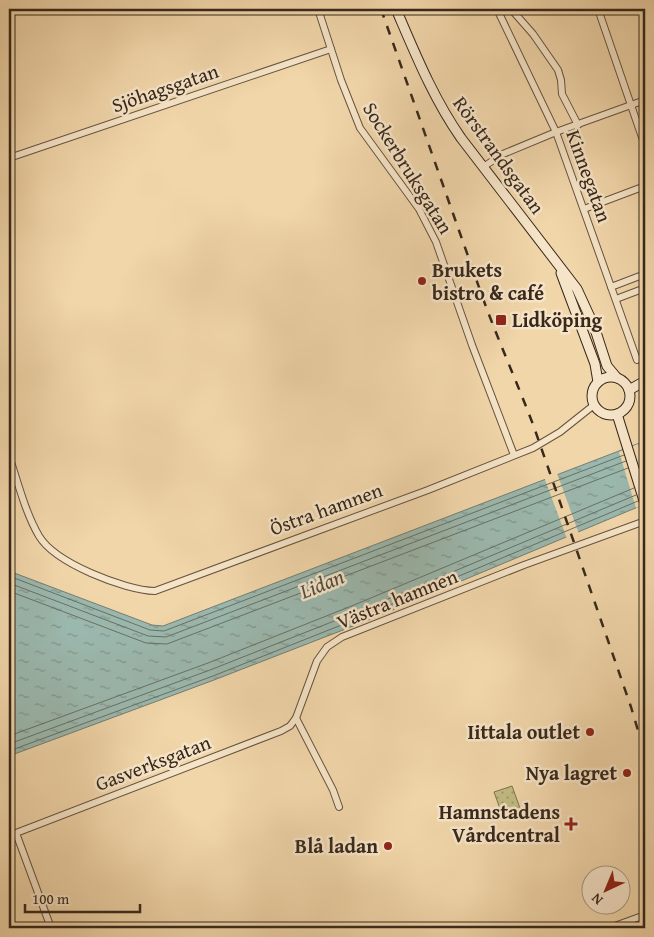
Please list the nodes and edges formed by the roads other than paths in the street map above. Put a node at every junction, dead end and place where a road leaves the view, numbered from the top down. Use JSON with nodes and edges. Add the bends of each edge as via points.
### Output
{"nodes":[{"id":1,"x":318,"y":9,"type":"edge"},
{"id":2,"x":396,"y":9,"type":"edge"},
{"id":3,"x":497,"y":9,"type":"edge"},
{"id":4,"x":511,"y":9,"type":"edge"},
{"id":5,"x":598,"y":9,"type":"edge"},
{"id":6,"x":331,"y":49,"type":"junction"},
{"id":7,"x":645,"y":100,"type":"edge"},
{"id":8,"x":631,"y":106,"type":"junction"},
{"id":9,"x":578,"y":125,"type":"junction"},
{"id":10,"x":556,"y":132,"type":"junction"},
{"id":11,"x":645,"y":146,"type":"edge"},
{"id":12,"x":9,"y":158,"type":"edge"},
{"id":13,"x":483,"y":167,"type":"junction"},
{"id":14,"x":645,"y":186,"type":"edge"},
{"id":15,"x":584,"y":209,"type":"junction"},
{"id":16,"x":556,"y":262,"type":"junction"},
{"id":17,"x":645,"y":274,"type":"edge"},
{"id":18,"x":611,"y":287,"type":"junction"},
{"id":19,"x":645,"y":288,"type":"edge"},
{"id":20,"x":616,"y":299,"type":"junction"},
{"id":21,"x":637,"y":360,"type":"dead end"},
{"id":22,"x":617,"y":378,"type":"junction"},
{"id":23,"x":645,"y":381,"type":"edge"},
{"id":24,"x":598,"y":382,"type":"junction"},
{"id":25,"x":629,"y":390,"type":"junction"},
{"id":26,"x":594,"y":405,"type":"junction"},
{"id":27,"x":617,"y":414,"type":"junction"},
{"id":28,"x":514,"y":455,"type":"junction"},
{"id":29,"x":9,"y":456,"type":"edge"},
{"id":30,"x":645,"y":504,"type":"edge"},
{"id":31,"x":645,"y":521,"type":"edge"},
{"id":32,"x":296,"y":718,"type":"junction"},
{"id":33,"x":339,"y":807,"type":"dead end"},
{"id":34,"x":645,"y":915,"type":"edge"},
{"id":35,"x":51,"y":928,"type":"edge"},
{"id":36,"x":609,"y":928,"type":"edge"}],
"edges":[{"from":1,"to":6,"type":"street","name":"Sockerbruksgatan"},
{"from":2,"to":13,"type":"main road","name":"Rörstrandsgatan","via":[[444,114]]},
{"from":3,"to":10,"type":"street","name":"Kinnegatan"},
{"from":4,"to":9,"type":"street","via":[[558,70],[562,94]]},
{"from":5,"to":8,"type":"street"},
{"from":6,"to":12,"type":"street","name":"Sjöhagsgatan"},
{"from":6,"to":28,"type":"street","name":"Sockerbruksgatan","via":[[360,128],[419,209],[436,242]]},
{"from":7,"to":8,"type":"street"},
{"from":8,"to":9,"type":"street"},
{"from":8,"to":11,"type":"street"},
{"from":9,"to":10,"type":"street"},
{"from":10,"to":13,"type":"street","via":[[503,154]]},
{"from":10,"to":15,"type":"street","name":"Kinnegatan"},
{"from":13,"to":16,"type":"main road","name":"Rörstrandsgatan"},
{"from":14,"to":15,"type":"street"},
{"from":15,"to":18,"type":"street","name":"Kinnegatan"},
{"from":16,"to":22,"type":"main road","name":"Rörstrandsgatan","via":[[577,289],[607,366]]},
{"from":16,"to":24,"type":"main road","name":"Rörstrandsgatan","via":[[588,344]]},
{"from":17,"to":18,"type":"street"},
{"from":18,"to":20,"type":"street","name":"Kinnegatan"},
{"from":19,"to":20,"type":"street"},
{"from":20,"to":21,"type":"street","name":"Kinnegatan"},
{"from":22,"to":24,"type":"main road","via":[[607,377]]},
{"from":22,"to":25,"type":"main road"},
{"from":23,"to":25,"type":"main road"},
{"from":24,"to":26,"type":"main road","via":[[592,393]]},
{"from":25,"to":27,"type":"main road","via":[[629,402]]},
{"from":26,"to":27,"type":"main road","via":[[604,414]]},
{"from":26,"to":28,"type":"street","name":"Östra hamnen","via":[[548,441]]},
{"from":27,"to":30,"type":"main road"},
{"from":28,"to":29,"type":"street","name":"Östra hamnen","via":[[155,591],[121,585],[92,573],[48,547],[32,522]]},
{"from":31,"to":32,"type":"street","name":"Västra hamnen","via":[[342,637],[327,647],[318,661]]},
{"from":32,"to":33,"type":"street"},
{"from":32,"to":35,"type":"street","name":"Gasverksgatan","via":[[281,731],[16,833]]},
{"from":34,"to":36,"type":"street"}]}
